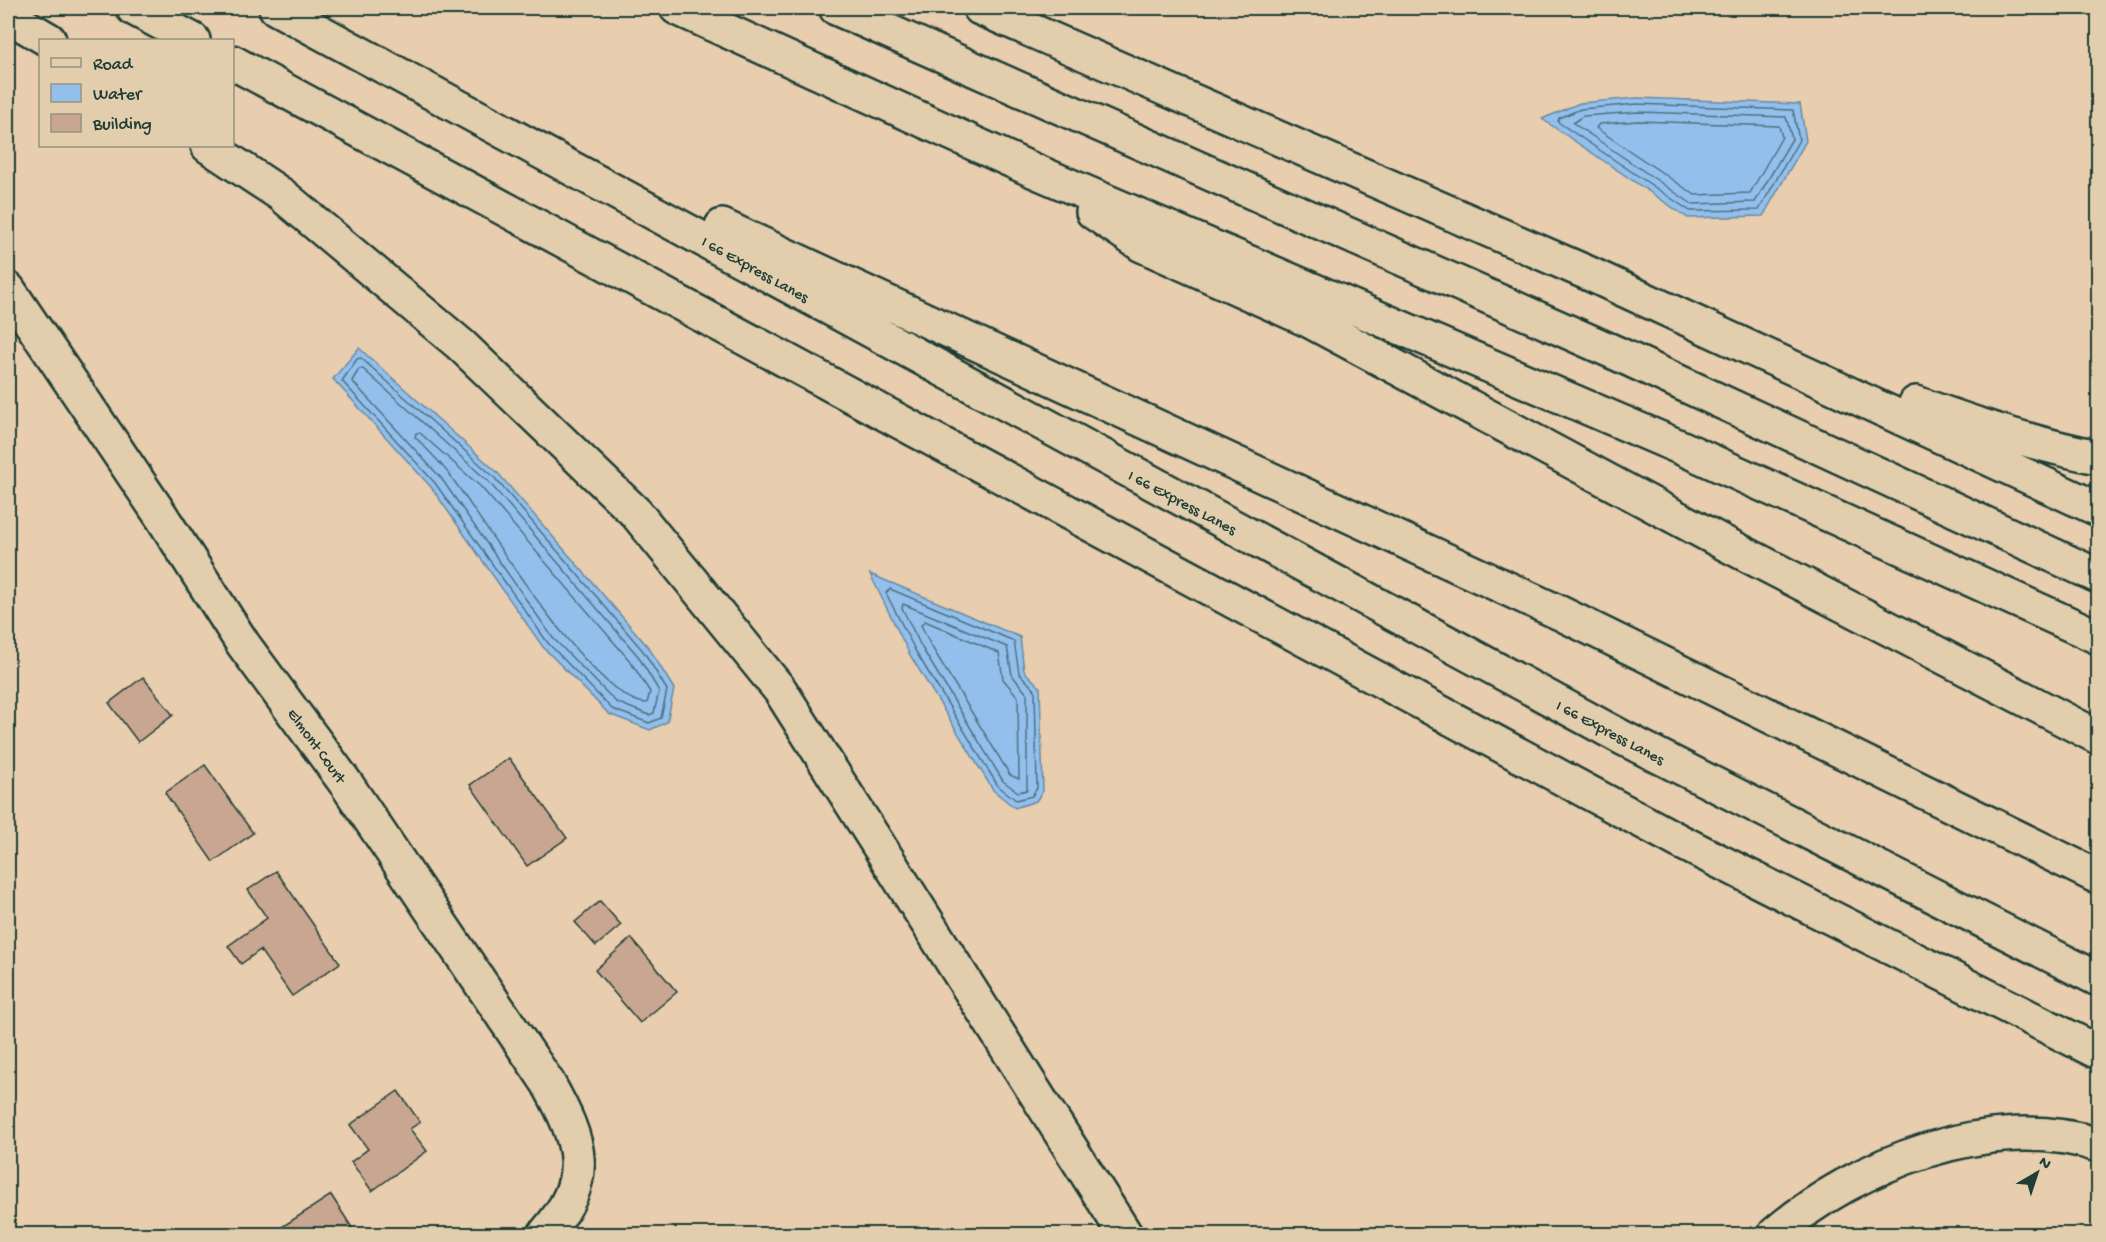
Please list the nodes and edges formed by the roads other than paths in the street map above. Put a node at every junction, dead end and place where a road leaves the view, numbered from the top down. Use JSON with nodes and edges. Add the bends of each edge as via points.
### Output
{"nodes":[{"id":1,"x":133,"y":8,"type":"edge"},
{"id":2,"x":276,"y":8,"type":"edge"},
{"id":3,"x":677,"y":8,"type":"edge"},
{"id":4,"x":836,"y":8,"type":"edge"},
{"id":5,"x":980,"y":8,"type":"edge"},
{"id":6,"x":8,"y":16,"type":"edge"},
{"id":7,"x":47,"y":39,"type":"edge"},
{"id":8,"x":191,"y":39,"type":"edge"},
{"id":9,"x":234,"y":63,"type":"edge"},
{"id":10,"x":459,"y":105,"type":"junction"},
{"id":11,"x":210,"y":147,"type":"edge"},
{"id":12,"x":1028,"y":168,"type":"junction"},
{"id":13,"x":1590,"y":274,"type":"junction"},
{"id":14,"x":8,"y":289,"type":"edge"},
{"id":15,"x":2098,"y":457,"type":"edge"},
{"id":16,"x":2098,"y":509,"type":"edge"},
{"id":17,"x":2098,"y":576,"type":"edge"},
{"id":18,"x":2098,"y":637,"type":"edge"},
{"id":19,"x":2098,"y":737,"type":"edge"},
{"id":20,"x":2098,"y":877,"type":"edge"},
{"id":21,"x":2098,"y":979,"type":"edge"},
{"id":22,"x":2098,"y":1052,"type":"edge"},
{"id":23,"x":2098,"y":1145,"type":"edge"},
{"id":24,"x":560,"y":1228,"type":"edge"},
{"id":25,"x":1125,"y":1234,"type":"edge"},
{"id":26,"x":1775,"y":1234,"type":"edge"}],
"edges":[{"from":1,"to":8,"type":"main road"},
{"from":2,"to":10,"type":"main road","name":"I 66 Express Lanes"},
{"from":3,"to":12,"type":"main road"},
{"from":4,"to":17,"type":"main road","via":[[1618,354]]},
{"from":5,"to":13,"type":"main road"},
{"from":6,"to":7,"type":"main road"},
{"from":9,"to":22,"type":"main road","via":[[1669,835]]},
{"from":10,"to":20,"type":"main road","via":[[1550,608]]},
{"from":10,"to":21,"type":"main road","name":"I 66 Express Lanes","via":[[1623,738]]},
{"from":11,"to":25,"type":"main road","via":[[282,195],[461,345],[636,513],[780,690]]},
{"from":12,"to":18,"type":"main road","via":[[1682,448]]},
{"from":12,"to":19,"type":"main road","via":[[1142,245],[1310,321],[1724,543]]},
{"from":13,"to":15,"type":"main road","via":[[1982,428]]},
{"from":13,"to":16,"type":"main road"},
{"from":14,"to":24,"type":"main road","name":"Elmont Court","via":[[243,644],[347,785],[548,1083],[570,1122],[576,1147],[573,1193]]},
{"from":23,"to":26,"type":"main road","via":[[2033,1136],[1986,1137],[1914,1154],[1850,1180]]}]}
